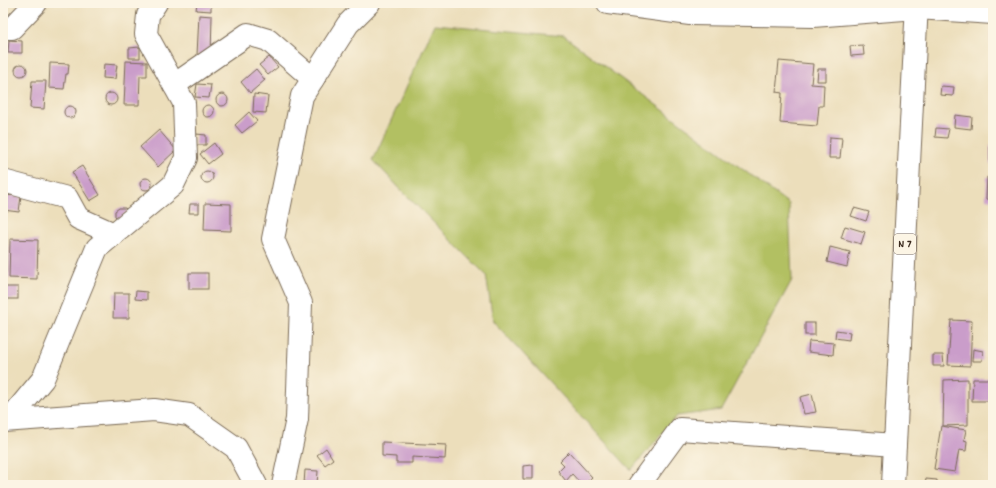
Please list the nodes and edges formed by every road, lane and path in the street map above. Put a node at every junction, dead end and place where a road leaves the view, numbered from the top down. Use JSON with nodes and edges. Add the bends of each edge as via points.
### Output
{"nodes":[{"id":1,"x":36,"y":3,"type":"edge"},
{"id":2,"x":156,"y":3,"type":"edge"},
{"id":3,"x":369,"y":3,"type":"edge"},
{"id":4,"x":608,"y":3,"type":"edge"},
{"id":5,"x":917,"y":6,"type":"edge"},
{"id":6,"x":811,"y":9,"type":"edge"},
{"id":7,"x":993,"y":13,"type":"edge"},
{"id":8,"x":3,"y":28,"type":"edge"},
{"id":9,"x":312,"y":79,"type":"junction"},
{"id":10,"x":174,"y":85,"type":"junction"},
{"id":11,"x":3,"y":181,"type":"edge"},
{"id":12,"x":114,"y":234,"type":"junction"},
{"id":13,"x":6,"y":420,"type":"edge"},
{"id":14,"x":895,"y":445,"type":"junction"},
{"id":15,"x":256,"y":485,"type":"edge"},
{"id":16,"x":283,"y":485,"type":"edge"},
{"id":17,"x":639,"y":485,"type":"edge"},
{"id":18,"x":893,"y":485,"type":"edge"}],
"edges":[{"from":1,"to":8,"type":"main road","via":[[12,28]]},
{"from":2,"to":10,"type":"main road","via":[[148,15],[146,34]]},
{"from":3,"to":9,"type":"main road","via":[[348,24]]},
{"from":4,"to":6,"type":"main road","via":[[690,14]]},
{"from":5,"to":6,"type":"main road"},
{"from":5,"to":7,"type":"main road"},
{"from":5,"to":14,"type":"main road","number":"N 7"},
{"from":9,"to":10,"type":"main road","via":[[268,40],[248,34]]},
{"from":9,"to":16,"type":"main road","via":[[302,96],[273,239],[301,303],[297,419]]},
{"from":10,"to":12,"type":"main road","via":[[184,104],[186,158],[173,185]]},
{"from":11,"to":12,"type":"main road","via":[[67,198],[78,218]]},
{"from":12,"to":13,"type":"main road","via":[[97,248],[43,379]]},
{"from":13,"to":15,"type":"main road","via":[[154,410],[190,415],[236,448]]},
{"from":14,"to":17,"type":"main road","via":[[680,429]]},
{"from":14,"to":18,"type":"main road","number":"N 7"}]}
